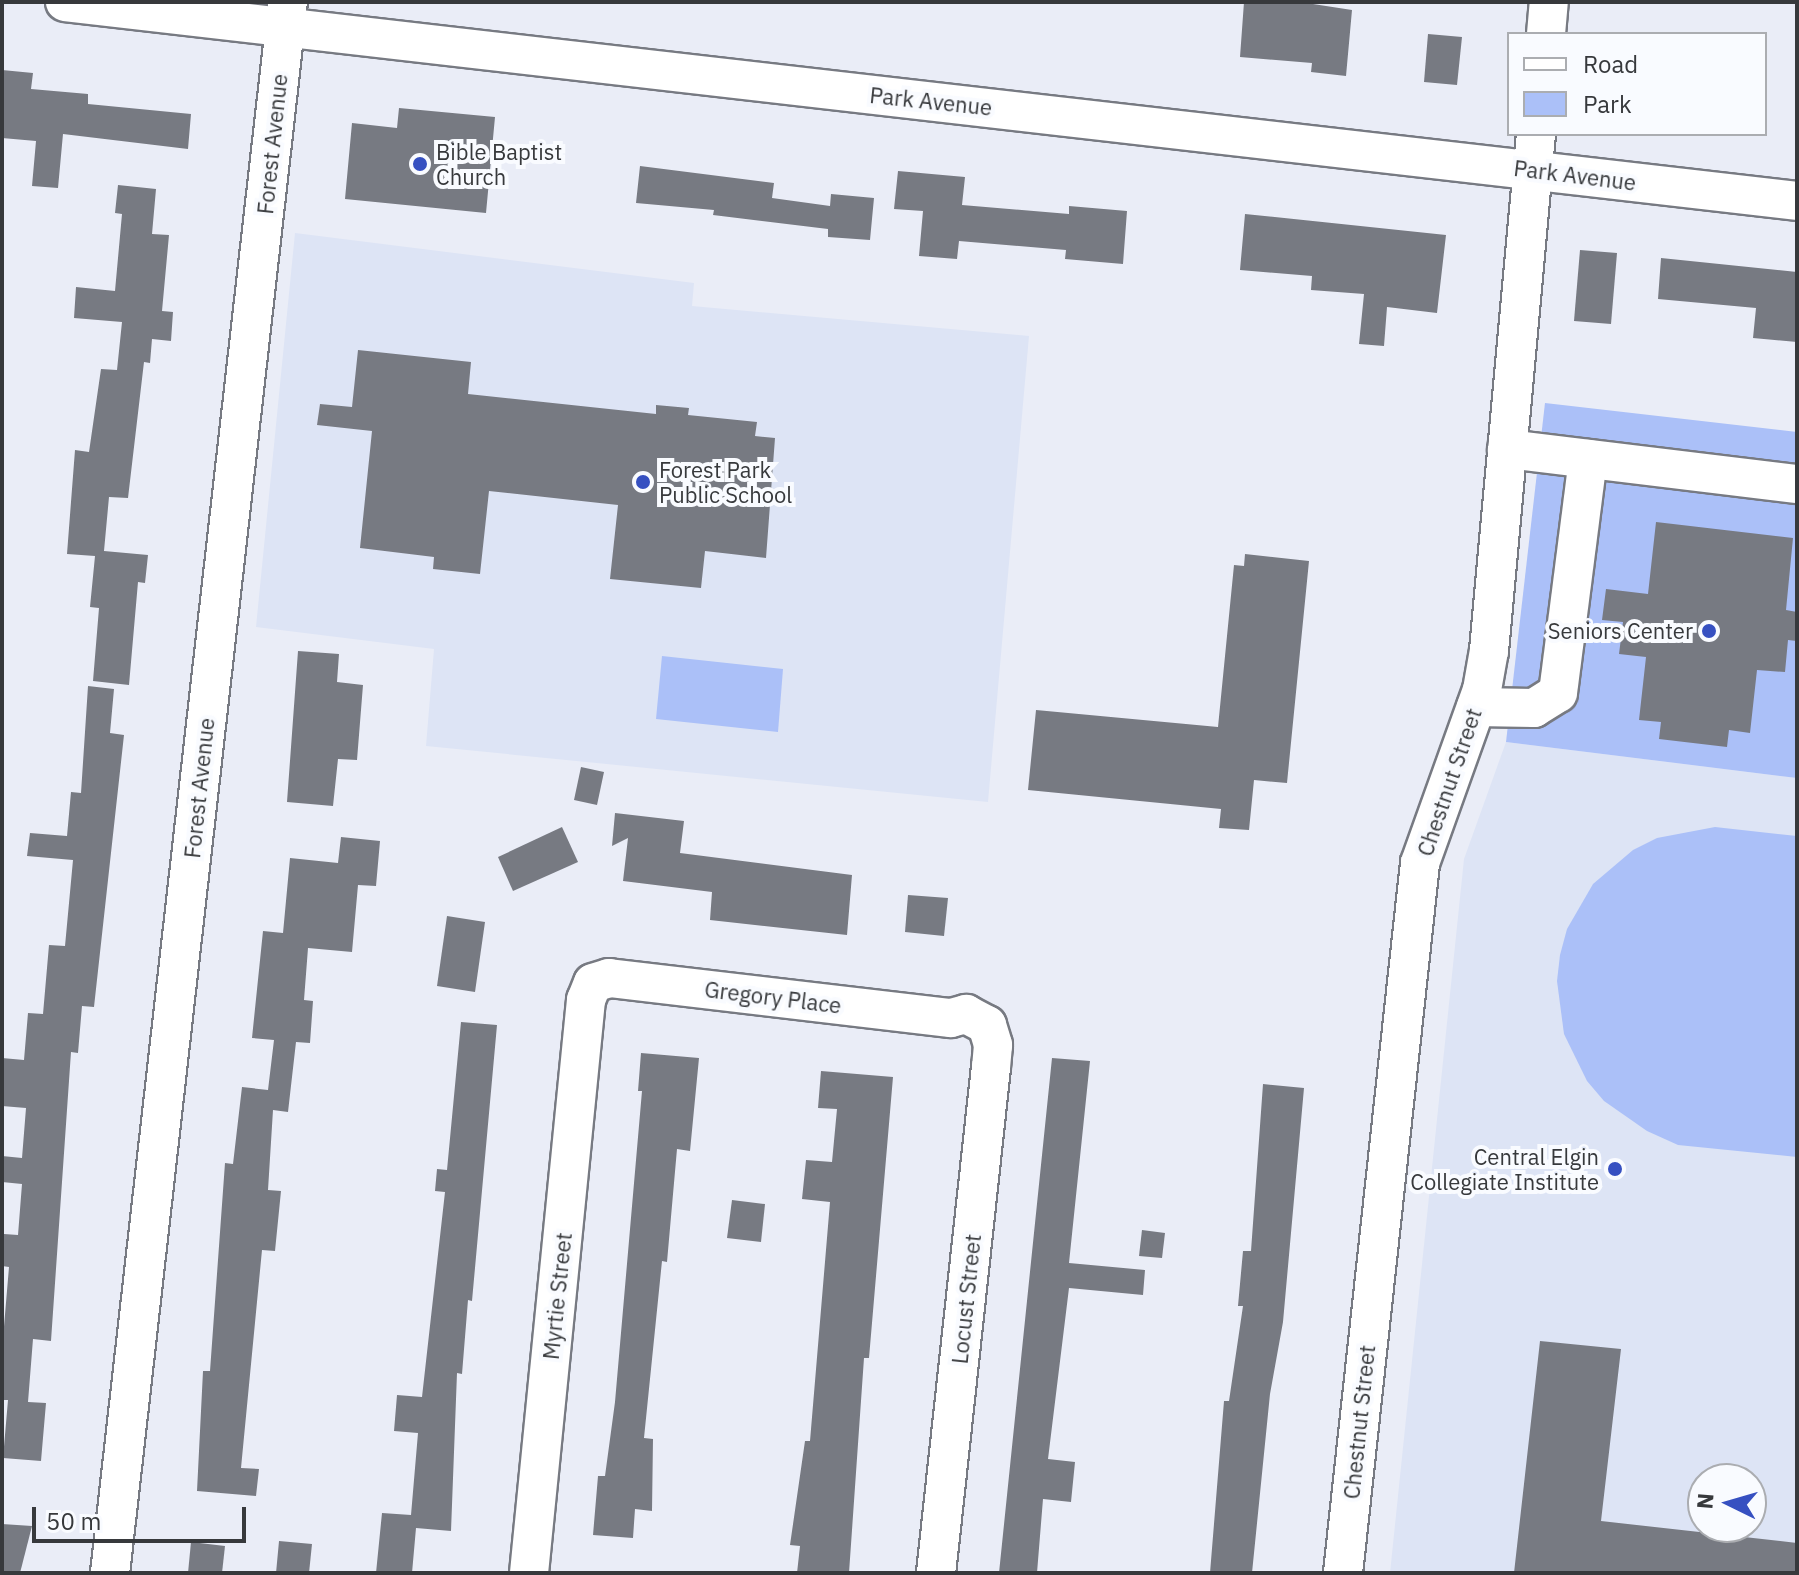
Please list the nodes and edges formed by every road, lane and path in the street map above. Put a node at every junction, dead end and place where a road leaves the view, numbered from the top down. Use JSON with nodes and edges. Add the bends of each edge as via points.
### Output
{"nodes":[{"id":1,"x":65,"y":2,"type":"edge"},
{"id":2,"x":1549,"y":2,"type":"edge"},
{"id":3,"x":286,"y":15,"type":"edge"},
{"id":4,"x":1546,"y":32,"type":"edge"},
{"id":5,"x":1534,"y":152,"type":"edge"},
{"id":6,"x":1797,"y":201,"type":"edge"},
{"id":7,"x":1507,"y":449,"type":"junction"},
{"id":8,"x":1588,"y":459,"type":"junction"},
{"id":9,"x":1797,"y":484,"type":"edge"},
{"id":10,"x":1476,"y":707,"type":"junction"},
{"id":11,"x":585,"y":1020,"type":"joint"},
{"id":12,"x":987,"y":1025,"type":"joint"},
{"id":13,"x":110,"y":1573,"type":"edge"},
{"id":14,"x":529,"y":1573,"type":"edge"},
{"id":15,"x":936,"y":1573,"type":"edge"},
{"id":16,"x":1343,"y":1573,"type":"edge"}],
"edges":[{"from":1,"to":3,"type":"street","name":"Park Avenue"},
{"from":2,"to":4,"type":"street"},
{"from":3,"to":5,"type":"street","name":"Park Avenue"},
{"from":3,"to":13,"type":"street","name":"Forest Avenue"},
{"from":5,"to":6,"type":"street","name":"Park Avenue"},
{"from":5,"to":7,"type":"street","name":"Chestnut Street"},
{"from":7,"to":8,"type":"street"},
{"from":7,"to":10,"type":"street","name":"Chestnut Street","via":[[1489,651]]},
{"from":8,"to":9,"type":"street"},
{"from":8,"to":10,"type":"street","via":[[1558,693],[1534,708]]},
{"from":10,"to":16,"type":"street","name":"Chestnut Street","via":[[1420,863]]},
{"from":11,"to":12,"type":"street","name":"Gregory Place","via":[[593,983],[609,978],[951,1018],[966,1014]]},
{"from":11,"to":14,"type":"street","name":"Myrtie Street"},
{"from":12,"to":15,"type":"street","name":"Locust Street","via":[[993,1045]]}]}
